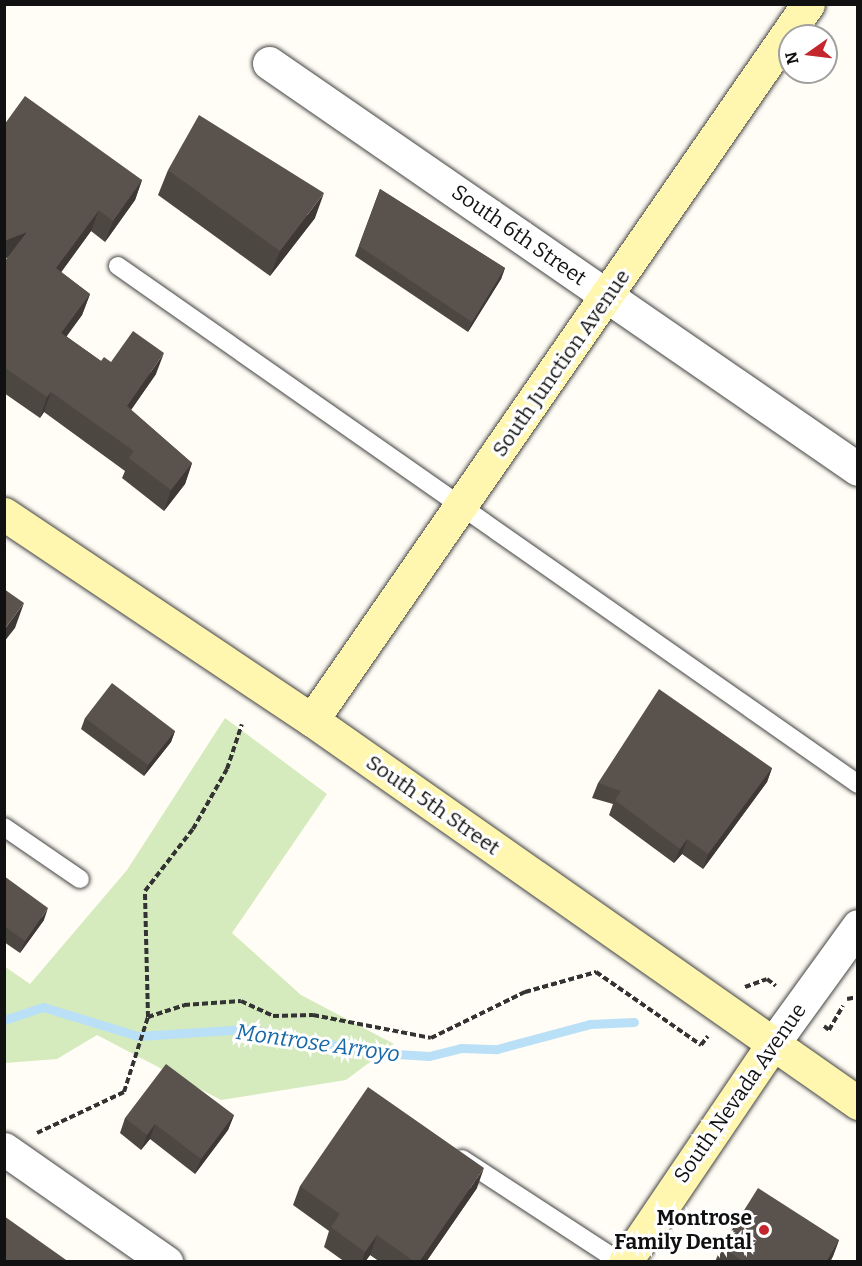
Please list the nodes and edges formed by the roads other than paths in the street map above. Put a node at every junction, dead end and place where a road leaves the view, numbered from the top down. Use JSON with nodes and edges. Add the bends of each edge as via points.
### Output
{"nodes":[{"id":1,"x":808,"y":4,"type":"edge"},
{"id":2,"x":269,"y":63,"type":"dead end"},
{"id":3,"x":118,"y":266,"type":"dead end"},
{"id":4,"x":607,"y":296,"type":"junction"},
{"id":5,"x":858,"y":469,"type":"edge"},
{"id":6,"x":462,"y":503,"type":"junction"},
{"id":7,"x":4,"y":514,"type":"edge"},
{"id":8,"x":312,"y":720,"type":"junction"},
{"id":9,"x":858,"y":784,"type":"edge"},
{"id":10,"x":4,"y":827,"type":"edge"},
{"id":11,"x":80,"y":879,"type":"dead end"},
{"id":12,"x":858,"y":926,"type":"edge"},
{"id":13,"x":772,"y":1045,"type":"junction"},
{"id":14,"x":858,"y":1103,"type":"edge"},
{"id":15,"x":16,"y":1142,"type":"edge"},
{"id":16,"x":442,"y":1145,"type":"edge"},
{"id":17,"x":166,"y":1262,"type":"edge"},
{"id":18,"x":620,"y":1262,"type":"edge"},
{"id":19,"x":625,"y":1262,"type":"edge"}],
"edges":[{"from":1,"to":4,"type":"street","name":"South Junction Avenue"},
{"from":2,"to":4,"type":"street","name":"South 6th Street"},
{"from":3,"to":6,"type":"lane"},
{"from":4,"to":5,"type":"street","name":"South 6th Street"},
{"from":4,"to":6,"type":"street","name":"South Junction Avenue"},
{"from":6,"to":8,"type":"street","name":"South Junction Avenue"},
{"from":6,"to":9,"type":"lane"},
{"from":7,"to":8,"type":"street","name":"South 5th Street"},
{"from":8,"to":13,"type":"street","name":"South 5th Street"},
{"from":10,"to":11,"type":"lane"},
{"from":12,"to":13,"type":"street","name":"South Nevada Avenue"},
{"from":13,"to":14,"type":"street","name":"South 5th Street"},
{"from":13,"to":19,"type":"street","name":"South Nevada Avenue"},
{"from":15,"to":17,"type":"street"},
{"from":16,"to":18,"type":"lane"}]}
